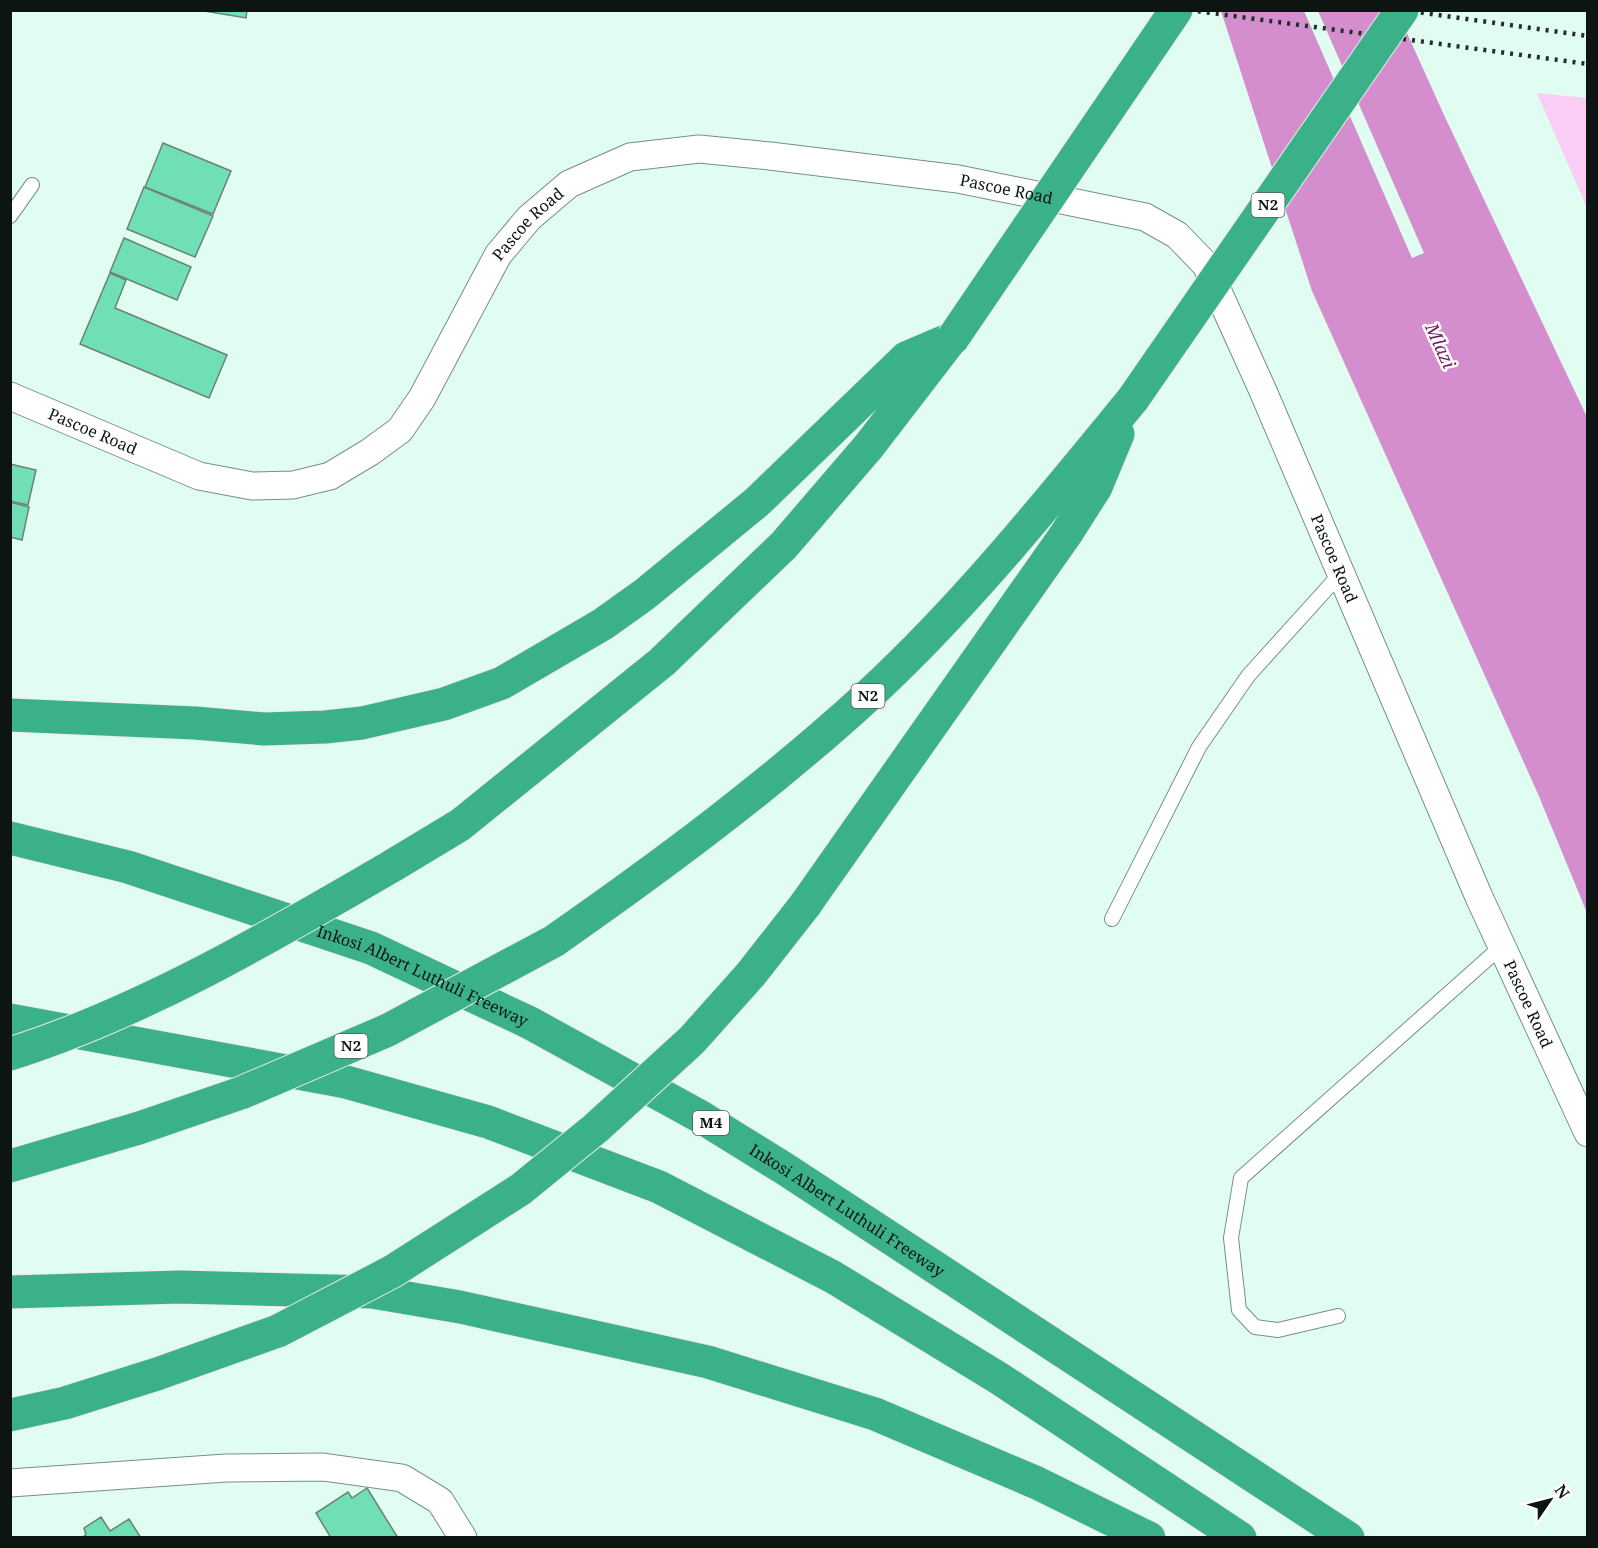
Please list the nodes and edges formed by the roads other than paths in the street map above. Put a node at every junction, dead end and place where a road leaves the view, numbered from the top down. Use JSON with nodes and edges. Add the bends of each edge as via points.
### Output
{"nodes":[{"id":1,"x":1176,"y":10,"type":"edge"},
{"id":2,"x":1402,"y":10,"type":"edge"},
{"id":3,"x":32,"y":184,"type":"dead end"},
{"id":4,"x":10,"y":216,"type":"edge"},
{"id":5,"x":953,"y":338,"type":"junction"},
{"id":6,"x":10,"y":396,"type":"edge"},
{"id":7,"x":1133,"y":399,"type":"junction"},
{"id":8,"x":1341,"y":573,"type":"junction"},
{"id":9,"x":10,"y":715,"type":"edge"},
{"id":10,"x":10,"y":838,"type":"edge"},
{"id":11,"x":1112,"y":919,"type":"dead end"},
{"id":12,"x":1502,"y":946,"type":"junction"},
{"id":13,"x":10,"y":1020,"type":"edge"},
{"id":14,"x":10,"y":1054,"type":"edge"},
{"id":15,"x":1587,"y":1133,"type":"edge"},
{"id":16,"x":10,"y":1166,"type":"edge"},
{"id":17,"x":10,"y":1292,"type":"edge"},
{"id":18,"x":1338,"y":1316,"type":"dead end"},
{"id":19,"x":10,"y":1415,"type":"edge"},
{"id":20,"x":10,"y":1483,"type":"edge"},
{"id":21,"x":463,"y":1538,"type":"edge"},
{"id":22,"x":1149,"y":1538,"type":"edge"},
{"id":23,"x":1240,"y":1538,"type":"edge"},
{"id":24,"x":1348,"y":1538,"type":"edge"}],
"edges":[{"from":1,"to":5,"type":"highway","bridge":true},
{"from":2,"to":7,"type":"highway","number":"N2","bridge":true},
{"from":3,"to":4,"type":"lane"},
{"from":5,"to":9,"type":"highway","via":[[906,358],[757,502],[645,594],[603,624],[502,683],[444,704],[362,723],[325,727],[264,729]]},
{"from":5,"to":14,"type":"highway","bridge":true,"via":[[869,446],[784,545],[662,662],[460,825],[272,937],[147,998],[39,1046]]},
{"from":6,"to":8,"type":"street","name":"Pascoe Road","via":[[199,476],[252,486],[302,483],[330,476],[399,430],[422,398],[498,255],[529,218],[569,184],[630,156],[699,149],[958,179],[1145,218],[1168,228],[1196,252],[1249,360]]},
{"from":7,"to":16,"type":"highway","number":"N2","bridge":true,"via":[[972,589],[871,692],[763,786],[672,858],[554,940],[388,1030],[241,1093]]},
{"from":7,"to":19,"type":"highway","bridge":true,"via":[[1095,487],[1066,534],[805,905],[692,1040],[596,1128],[521,1189],[393,1270],[278,1331],[65,1403]]},
{"from":8,"to":11,"type":"lane","via":[[1248,676],[1199,747]]},
{"from":8,"to":12,"type":"street","name":"Pascoe Road"},
{"from":10,"to":24,"type":"highway","name":"Inkosi Albert Luthuli Freeway","number":"M4","via":[[128,867],[371,948],[530,1023],[701,1117],[815,1188]]},
{"from":12,"to":15,"type":"street","name":"Pascoe Road"},
{"from":12,"to":18,"type":"lane","via":[[1241,1178],[1231,1238],[1239,1310],[1255,1327],[1278,1330]]},
{"from":13,"to":23,"type":"highway","via":[[346,1082],[488,1122],[659,1187],[833,1277],[1000,1379]]},
{"from":17,"to":22,"type":"highway","via":[[180,1287],[372,1292],[459,1307],[708,1362],[875,1414],[1037,1483]]},
{"from":20,"to":21,"type":"street","via":[[226,1468],[323,1467],[402,1478],[440,1502]]}]}
